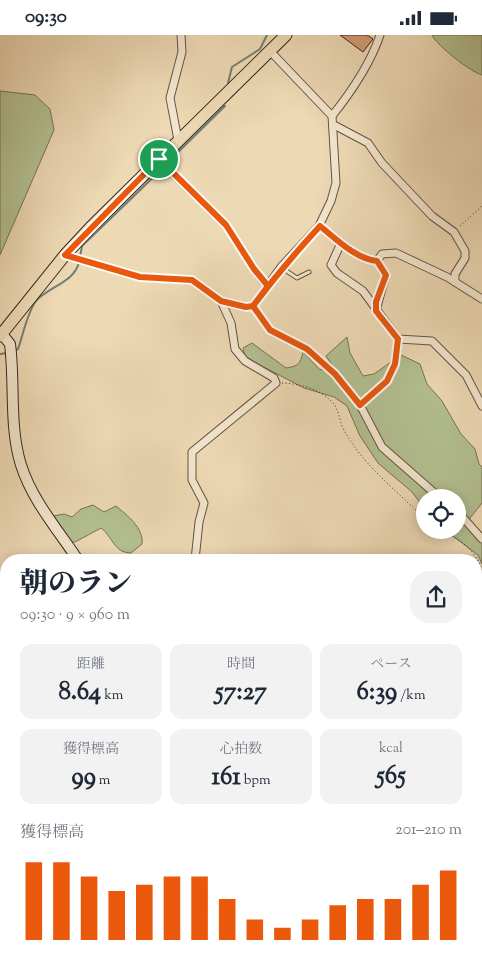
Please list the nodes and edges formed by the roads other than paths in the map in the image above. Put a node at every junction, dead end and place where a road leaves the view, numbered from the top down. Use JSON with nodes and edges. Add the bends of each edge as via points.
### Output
{"nodes":[{"id":1,"x":181,"y":35,"type":"edge"},
{"id":2,"x":286,"y":35,"type":"edge"},
{"id":3,"x":380,"y":35,"type":"edge"},
{"id":4,"x":270,"y":51,"type":"junction"},
{"id":5,"x":332,"y":116,"type":"junction"},
{"id":6,"x":334,"y":125,"type":"junction"},
{"id":7,"x":178,"y":140,"type":"junction"},
{"id":8,"x":159,"y":159,"type":"junction"},
{"id":9,"x":320,"y":226,"type":"junction"},
{"id":10,"x":340,"y":243,"type":"junction"},
{"id":11,"x":65,"y":255,"type":"junction"},
{"id":12,"x":377,"y":261,"type":"junction"},
{"id":13,"x":281,"y":267,"type":"junction"},
{"id":14,"x":309,"y":272,"type":"dead end"},
{"id":15,"x":455,"y":282,"type":"junction"},
{"id":16,"x":268,"y":286,"type":"junction"},
{"id":17,"x":482,"y":299,"type":"edge"},
{"id":18,"x":221,"y":301,"type":"junction"},
{"id":19,"x":253,"y":306,"type":"junction"},
{"id":20,"x":376,"y":311,"type":"junction"},
{"id":21,"x":1,"y":335,"type":"edge"},
{"id":22,"x":398,"y":339,"type":"junction"},
{"id":23,"x":360,"y":405,"type":"junction"},
{"id":24,"x":482,"y":406,"type":"edge"},
{"id":25,"x":430,"y":489,"type":"edge"},
{"id":26,"x":466,"y":521,"type":"edge"},
{"id":27,"x":482,"y":539,"type":"edge"},
{"id":28,"x":74,"y":554,"type":"edge"},
{"id":29,"x":196,"y":554,"type":"edge"}],
"edges":[{"from":1,"to":7,"type":"street","via":[[182,52],[170,98]]},
{"from":2,"to":4,"type":"main road"},
{"from":3,"to":5,"type":"street","via":[[373,55]]},
{"from":4,"to":5,"type":"street"},
{"from":4,"to":7,"type":"main road"},
{"from":5,"to":6,"type":"street"},
{"from":6,"to":9,"type":"street","via":[[336,183]]},
{"from":6,"to":15,"type":"street","via":[[368,143],[382,163],[432,216],[454,232],[465,251]]},
{"from":7,"to":8,"type":"main road"},
{"from":8,"to":11,"type":"main road"},
{"from":8,"to":16,"type":"street","via":[[226,225]]},
{"from":9,"to":10,"type":"street"},
{"from":9,"to":13,"type":"street"},
{"from":10,"to":12,"type":"street","via":[[368,260]]},
{"from":10,"to":20,"type":"street","via":[[331,265],[363,291]]},
{"from":11,"to":18,"type":"street","via":[[140,277],[192,280]]},
{"from":11,"to":21,"type":"main road"},
{"from":12,"to":15,"type":"street","via":[[382,254],[396,253]]},
{"from":12,"to":20,"type":"street","via":[[386,275]]},
{"from":13,"to":14,"type":"lane","via":[[297,278]]},
{"from":13,"to":16,"type":"street"},
{"from":15,"to":17,"type":"street"},
{"from":16,"to":19,"type":"street"},
{"from":18,"to":19,"type":"street"},
{"from":18,"to":29,"type":"street","via":[[231,323],[235,349],[245,361],[274,378],[276,383],[192,452],[192,480],[204,503]]},
{"from":19,"to":23,"type":"street","via":[[270,330],[307,349],[335,374]]},
{"from":20,"to":22,"type":"street"},
{"from":21,"to":28,"type":"main road","via":[[10,344],[15,431],[21,467],[34,495]]},
{"from":22,"to":23,"type":"street","via":[[395,364],[387,381]]},
{"from":22,"to":24,"type":"street","via":[[432,341],[466,375]]},
{"from":23,"to":25,"type":"street","via":[[382,447]]},
{"from":26,"to":27,"type":"street"}]}
